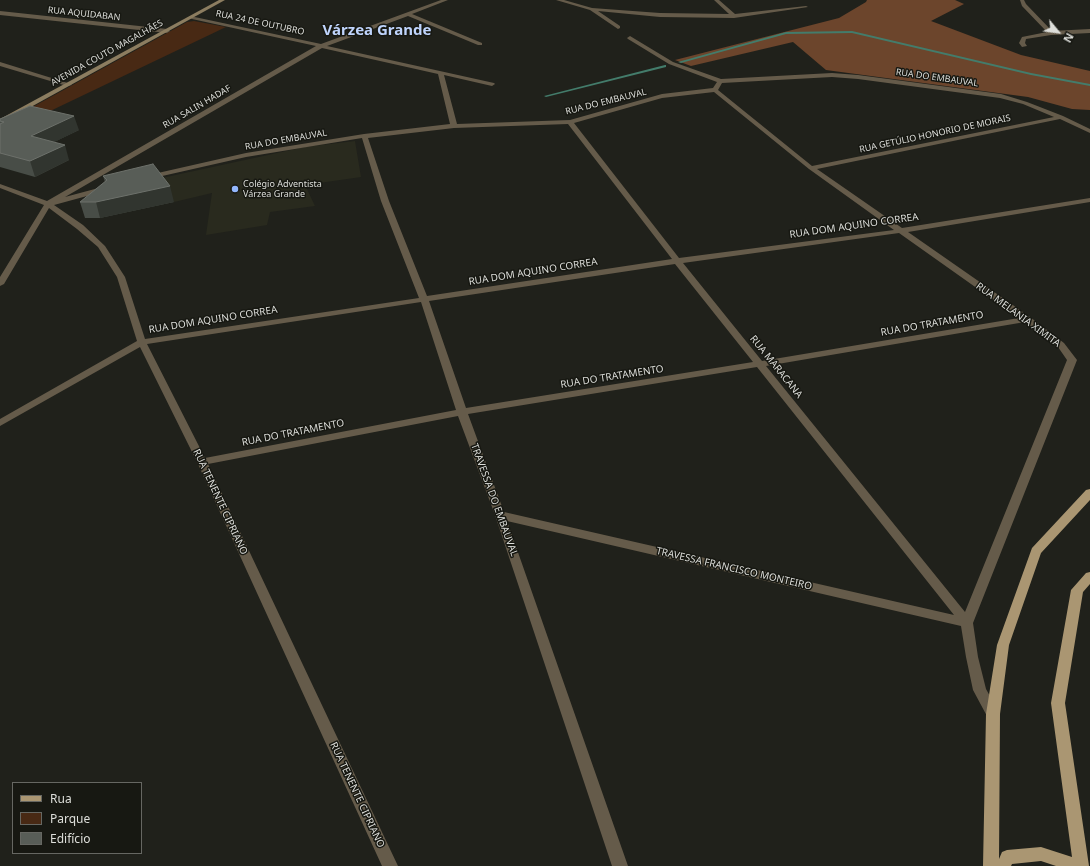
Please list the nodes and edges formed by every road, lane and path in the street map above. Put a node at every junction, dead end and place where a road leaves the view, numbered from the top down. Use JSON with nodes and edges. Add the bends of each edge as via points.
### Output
{"nodes":[{"id":1,"x":223,"y":0,"type":"edge"},
{"id":2,"x":446,"y":0,"type":"edge"},
{"id":3,"x":558,"y":0,"type":"edge"},
{"id":4,"x":716,"y":0,"type":"edge"},
{"id":5,"x":1022,"y":0,"type":"edge"},
{"id":6,"x":806,"y":7,"type":"dead end"},
{"id":7,"x":592,"y":9,"type":"junction"},
{"id":8,"x":0,"y":13,"type":"edge"},
{"id":9,"x":408,"y":14,"type":"junction"},
{"id":10,"x":734,"y":16,"type":"junction"},
{"id":11,"x":192,"y":17,"type":"junction"},
{"id":12,"x":618,"y":28,"type":"dead end"},
{"id":13,"x":167,"y":30,"type":"junction"},
{"id":14,"x":1090,"y":31,"type":"edge"},
{"id":15,"x":1051,"y":33,"type":"junction"},
{"id":16,"x":630,"y":38,"type":"dead end"},
{"id":17,"x":480,"y":44,"type":"dead end"},
{"id":18,"x":321,"y":46,"type":"junction"},
{"id":19,"x":1024,"y":46,"type":"dead end"},
{"id":20,"x":0,"y":64,"type":"edge"},
{"id":21,"x":440,"y":73,"type":"junction"},
{"id":22,"x":720,"y":81,"type":"junction"},
{"id":23,"x":492,"y":84,"type":"dead end"},
{"id":24,"x":69,"y":85,"type":"junction"},
{"id":25,"x":715,"y":90,"type":"junction"},
{"id":26,"x":1061,"y":117,"type":"junction"},
{"id":27,"x":0,"y":122,"type":"edge"},
{"id":28,"x":570,"y":122,"type":"junction"},
{"id":29,"x":454,"y":126,"type":"junction"},
{"id":30,"x":1090,"y":131,"type":"edge"},
{"id":31,"x":364,"y":136,"type":"junction"},
{"id":32,"x":811,"y":168,"type":"junction"},
{"id":33,"x":142,"y":178,"type":"edge"},
{"id":34,"x":0,"y":186,"type":"edge"},
{"id":35,"x":110,"y":187,"type":"edge"},
{"id":36,"x":1090,"y":200,"type":"edge"},
{"id":37,"x":48,"y":204,"type":"junction"},
{"id":38,"x":900,"y":231,"type":"junction"},
{"id":39,"x":677,"y":261,"type":"junction"},
{"id":40,"x":0,"y":284,"type":"edge"},
{"id":41,"x":424,"y":300,"type":"junction"},
{"id":42,"x":1027,"y":318,"type":"junction"},
{"id":43,"x":142,"y":342,"type":"junction"},
{"id":44,"x":760,"y":364,"type":"junction"},
{"id":45,"x":462,"y":412,"type":"junction"},
{"id":46,"x":0,"y":423,"type":"edge"},
{"id":47,"x":202,"y":462,"type":"junction"},
{"id":48,"x":1090,"y":493,"type":"edge"},
{"id":49,"x":500,"y":515,"type":"junction"},
{"id":50,"x":1090,"y":576,"type":"edge"},
{"id":51,"x":967,"y":623,"type":"junction"},
{"id":52,"x":992,"y":714,"type":"junction"},
{"id":53,"x":390,"y":866,"type":"edge"},
{"id":54,"x":620,"y":866,"type":"edge"},
{"id":55,"x":991,"y":866,"type":"edge"},
{"id":56,"x":1003,"y":866,"type":"edge"},
{"id":57,"x":1077,"y":866,"type":"edge"},
{"id":58,"x":1081,"y":866,"type":"edge"}],
"edges":[{"from":1,"to":11,"type":"main road","name":"AVENIDA COUTO MAGALHÃES"},
{"from":2,"to":9,"type":"street","name":"RUA SALIN HADAF"},
{"from":3,"to":7,"type":"street"},
{"from":4,"to":10,"type":"street"},
{"from":5,"to":15,"type":"street"},
{"from":6,"to":10,"type":"street"},
{"from":7,"to":10,"type":"street","via":[[660,15]]},
{"from":7,"to":12,"type":"street"},
{"from":8,"to":13,"type":"street","name":"RUA AQUIDABAN"},
{"from":9,"to":17,"type":"street"},
{"from":9,"to":18,"type":"street","name":"RUA SALIN HADAF"},
{"from":11,"to":13,"type":"main road","name":"AVENIDA COUTO MAGALHÃES"},
{"from":11,"to":18,"type":"street","name":"RUA 24 DE OUTUBRO"},
{"from":13,"to":24,"type":"main road","name":"AVENIDA COUTO MAGALHÃES"},
{"from":14,"to":15,"type":"street"},
{"from":15,"to":19,"type":"street","via":[[1024,38]]},
{"from":16,"to":22,"type":"street","via":[[671,63]]},
{"from":18,"to":21,"type":"street","name":"RUA 24 DE OUTUBRO"},
{"from":18,"to":37,"type":"street","name":"RUA SALIN HADAF"},
{"from":20,"to":24,"type":"street"},
{"from":21,"to":23,"type":"street","name":"RUA 24 DE OUTUBRO"},
{"from":21,"to":29,"type":"street"},
{"from":22,"to":25,"type":"street"},
{"from":22,"to":26,"type":"street","name":"RUA DO EMBAUVAL","via":[[832,75],[858,77],[1001,96]]},
{"from":24,"to":27,"type":"main road","name":"AVENIDA COUTO MAGALHÃES"},
{"from":25,"to":28,"type":"street","name":"RUA DO EMBAUVAL","via":[[662,96]]},
{"from":25,"to":32,"type":"street","name":"RUA MELANIA XIMITA"},
{"from":26,"to":30,"type":"street","name":"RUA DO EMBAUVAL"},
{"from":26,"to":32,"type":"street","name":"RUA GETÚLIO HONORIO DE MORAIS"},
{"from":28,"to":29,"type":"street","name":"RUA DO EMBAUVAL"},
{"from":28,"to":39,"type":"street","name":"RUA MARACANA"},
{"from":29,"to":31,"type":"street","name":"RUA DO EMBAUVAL"},
{"from":31,"to":33,"type":"street","name":"RUA DO EMBAUVAL","via":[[246,156]]},
{"from":31,"to":41,"type":"street","name":"TRAVESSA DO EMBAUVAL","via":[[385,201]]},
{"from":32,"to":38,"type":"street","name":"RUA MELANIA XIMITA"},
{"from":34,"to":37,"type":"street","name":"RUA TENENTE CIPRIANO"},
{"from":35,"to":37,"type":"street"},
{"from":36,"to":38,"type":"street","name":"RUA DOM AQUINO CORREA"},
{"from":37,"to":40,"type":"street","name":"RUA SALIN HADAF"},
{"from":37,"to":43,"type":"street","name":"RUA TENENTE CIPRIANO","via":[[101,246],[121,276]]},
{"from":38,"to":39,"type":"street","name":"RUA DOM AQUINO CORREA"},
{"from":38,"to":42,"type":"street","name":"RUA MELANIA XIMITA"},
{"from":39,"to":41,"type":"street","name":"RUA DOM AQUINO CORREA"},
{"from":39,"to":44,"type":"street","name":"RUA MARACANA"},
{"from":41,"to":43,"type":"street","name":"RUA DOM AQUINO CORREA"},
{"from":41,"to":45,"type":"street","name":"TRAVESSA DO EMBAUVAL"},
{"from":42,"to":44,"type":"street","name":"RUA DO TRATAMENTO"},
{"from":42,"to":51,"type":"street","name":"RUA MELANIA XIMITA","via":[[1061,345],[1072,360]]},
{"from":43,"to":46,"type":"street","name":"RUA DOM AQUINO CORREA"},
{"from":43,"to":47,"type":"street","name":"RUA TENENTE CIPRIANO"},
{"from":44,"to":45,"type":"street","name":"RUA DO TRATAMENTO"},
{"from":44,"to":51,"type":"street","name":"RUA MARACANA"},
{"from":45,"to":47,"type":"street","name":"RUA DO TRATAMENTO"},
{"from":45,"to":49,"type":"street","name":"TRAVESSA DO EMBAUVAL"},
{"from":47,"to":53,"type":"street","name":"RUA TENENTE CIPRIANO"},
{"from":48,"to":52,"type":"main road","via":[[1036,551],[1003,645]]},
{"from":49,"to":51,"type":"street","name":"TRAVESSA FRANCISCO MONTEIRO"},
{"from":49,"to":54,"type":"street","name":"TRAVESSA DO EMBAUVAL"},
{"from":50,"to":58,"type":"main road","via":[[1077,590],[1058,703]]},
{"from":51,"to":52,"type":"street","via":[[980,690]]},
{"from":52,"to":55,"type":"main road"},
{"from":56,"to":57,"type":"main road","via":[[1007,857],[1041,854]]}]}
